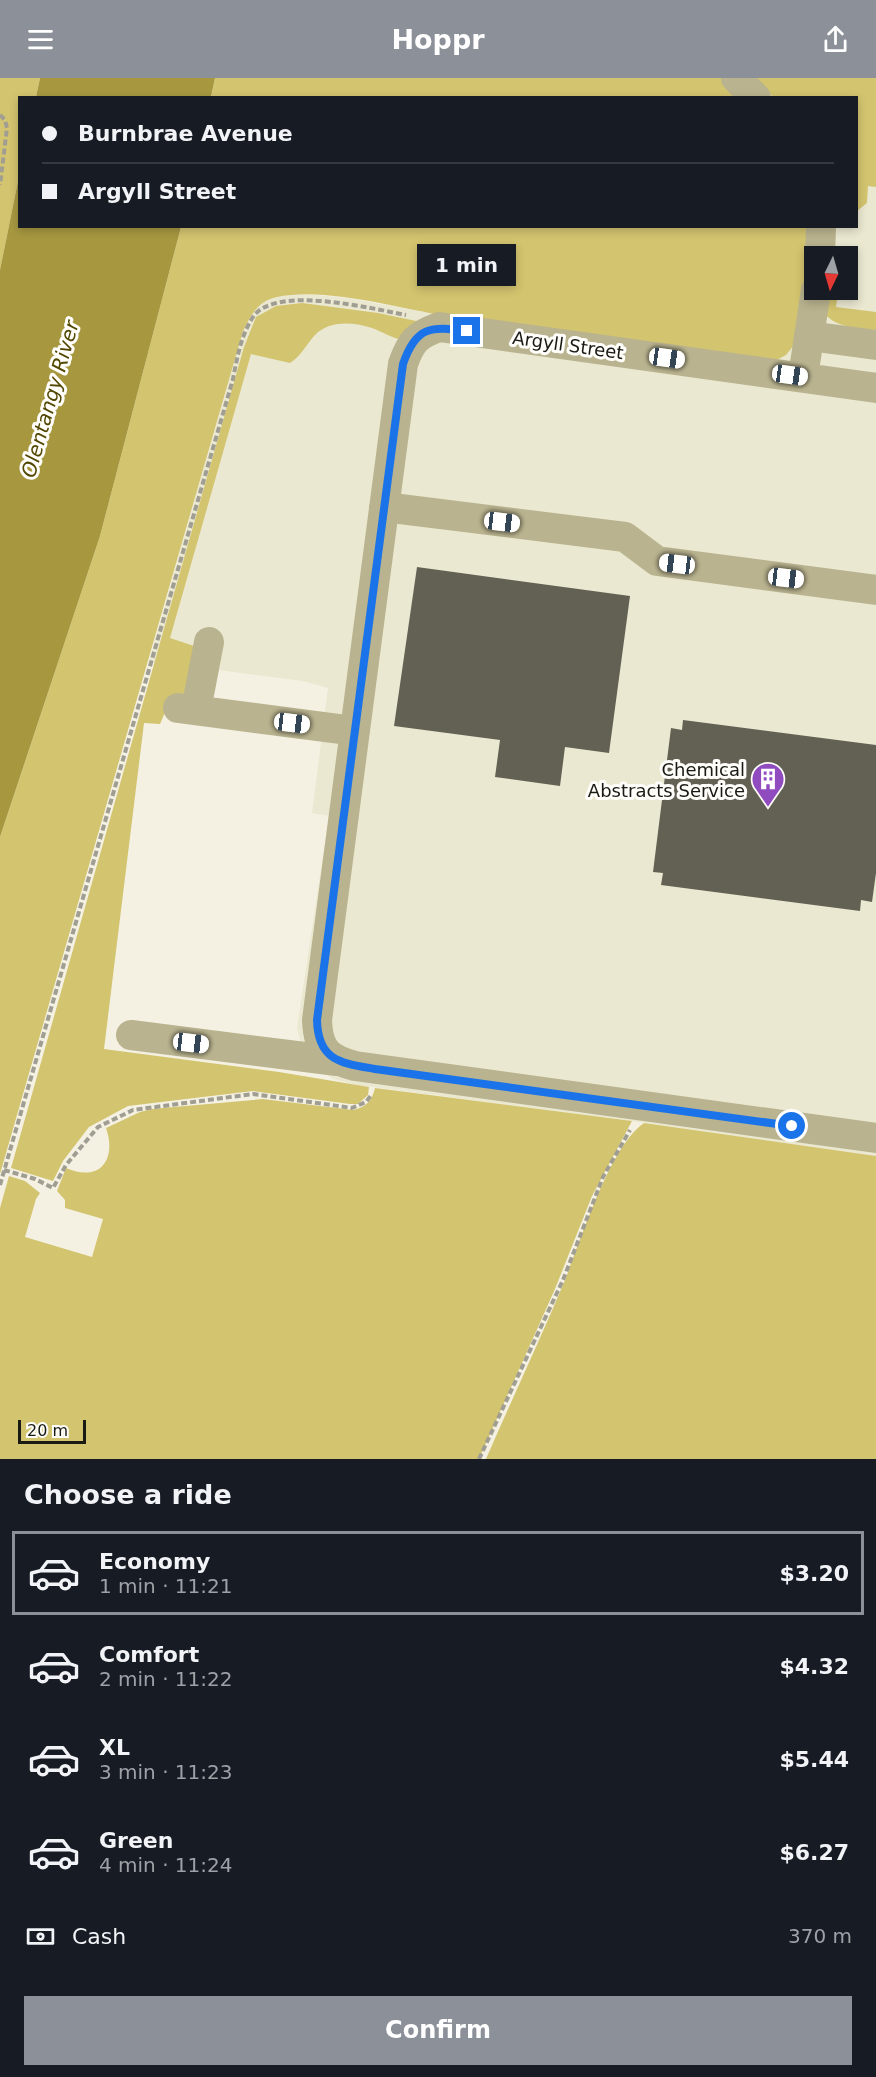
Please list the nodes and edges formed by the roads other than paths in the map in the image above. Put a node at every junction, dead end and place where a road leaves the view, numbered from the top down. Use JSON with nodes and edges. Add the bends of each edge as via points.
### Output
{"nodes":[{"id":1,"x":736,"y":78,"type":"edge"},
{"id":2,"x":754,"y":96,"type":"edge"},
{"id":3,"x":821,"y":228,"type":"edge"},
{"id":4,"x":820,"y":246,"type":"edge"},
{"id":5,"x":814,"y":300,"type":"edge"},
{"id":6,"x":809,"y":336,"type":"junction"},
{"id":7,"x":876,"y":345,"type":"edge"},
{"id":8,"x":802,"y":377,"type":"junction"},
{"id":9,"x":876,"y":388,"type":"edge"},
{"id":10,"x":384,"y":507,"type":"junction"},
{"id":11,"x":876,"y":590,"type":"edge"},
{"id":12,"x":209,"y":642,"type":"dead end"},
{"id":13,"x":355,"y":731,"type":"junction"},
{"id":14,"x":131,"y":1035,"type":"dead end"},
{"id":15,"x":337,"y":1061,"type":"junction"},
{"id":16,"x":876,"y":1138,"type":"edge"}],
"edges":[{"from":1,"to":2,"type":"street"},
{"from":3,"to":4,"type":"street"},
{"from":5,"to":6,"type":"street"},
{"from":6,"to":7,"type":"street"},
{"from":6,"to":8,"type":"street"},
{"from":8,"to":9,"type":"street","name":"Argyll Street"},
{"from":8,"to":10,"type":"street","name":"Argyll Street","via":[[439,327],[422,333],[409,346],[403,364]]},
{"from":10,"to":11,"type":"street","via":[[626,537],[657,561]]},
{"from":10,"to":13,"type":"street"},
{"from":12,"to":13,"type":"street","via":[[187,709]]},
{"from":13,"to":15,"type":"street","via":[[317,1020],[321,1044]]},
{"from":14,"to":15,"type":"street"},
{"from":15,"to":16,"type":"street"}]}
